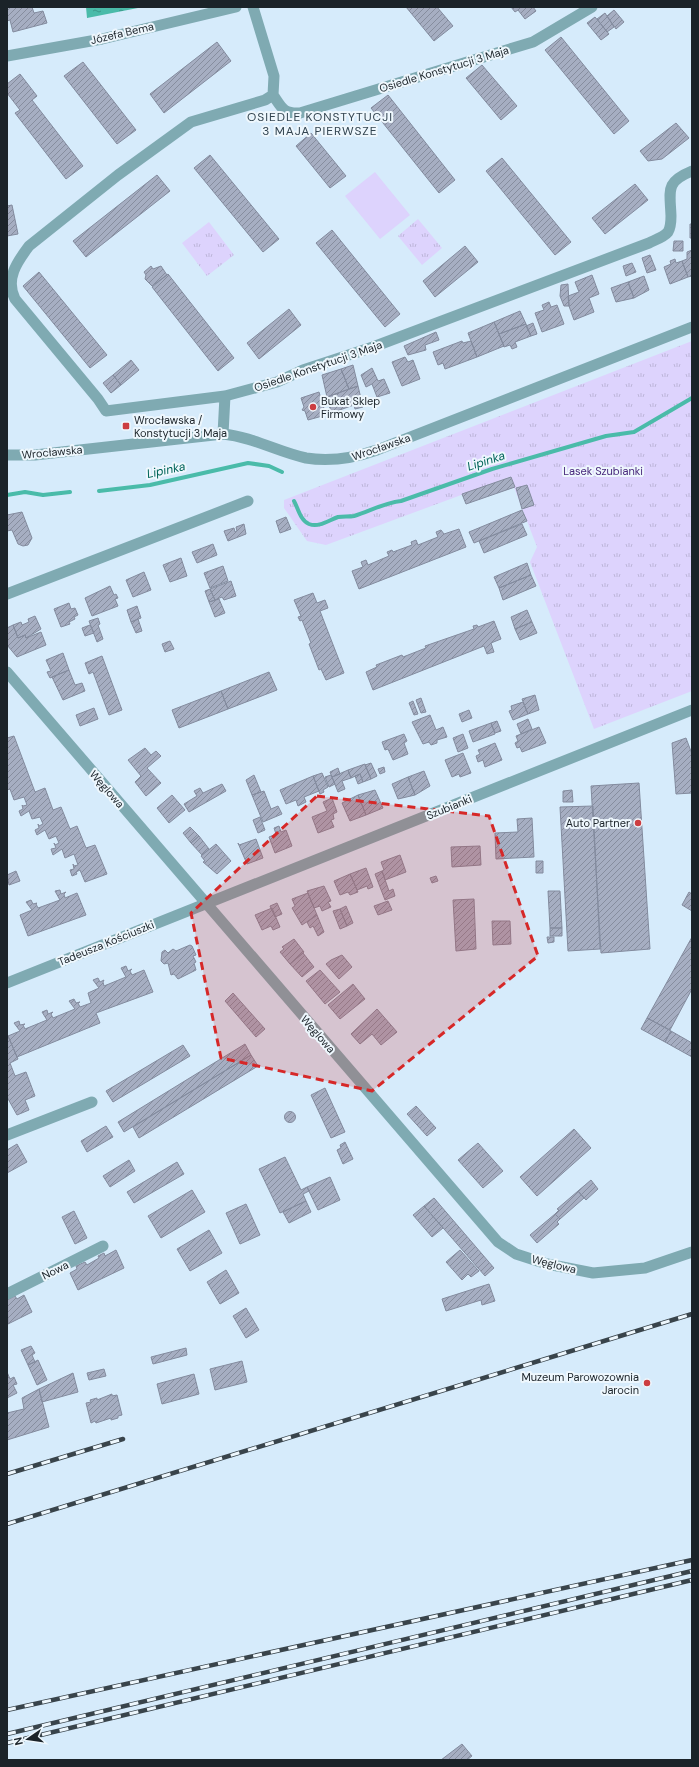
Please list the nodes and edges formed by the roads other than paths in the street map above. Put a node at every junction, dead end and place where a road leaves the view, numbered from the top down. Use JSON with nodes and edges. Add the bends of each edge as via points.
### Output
{"nodes":[{"id":1,"x":236,"y":7,"type":"edge"},
{"id":2,"x":253,"y":7,"type":"edge"},
{"id":3,"x":592,"y":7,"type":"edge"},
{"id":4,"x":7,"y":56,"type":"edge"},
{"id":5,"x":273,"y":94,"type":"junction"},
{"id":6,"x":692,"y":170,"type":"edge"},
{"id":7,"x":692,"y":327,"type":"edge"},
{"id":8,"x":225,"y":396,"type":"junction"},
{"id":9,"x":223,"y":434,"type":"junction"},
{"id":10,"x":7,"y":455,"type":"edge"},
{"id":11,"x":248,"y":501,"type":"dead end"},
{"id":12,"x":7,"y":594,"type":"edge"},
{"id":13,"x":7,"y":672,"type":"edge"},
{"id":14,"x":692,"y":710,"type":"edge"},
{"id":15,"x":206,"y":904,"type":"junction"},
{"id":16,"x":7,"y":983,"type":"edge"},
{"id":17,"x":92,"y":1102,"type":"dead end"},
{"id":18,"x":8,"y":1132,"type":"edge"},
{"id":19,"x":103,"y":1246,"type":"dead end"},
{"id":20,"x":692,"y":1252,"type":"edge"},
{"id":21,"x":7,"y":1294,"type":"edge"}],
"edges":[{"from":1,"to":4,"type":"street","name":"Józefa Bema","via":[[102,38]]},
{"from":2,"to":5,"type":"street","via":[[274,76]]},
{"from":3,"to":5,"type":"street","name":"Osiedle Konstytucji 3 Maja","via":[[533,42],[300,113],[290,114],[283,109]]},
{"from":5,"to":8,"type":"street","name":"Osiedle Konstytucji 3 Maja","via":[[266,100],[191,122],[118,175],[29,246],[18,260],[11,279],[11,290],[15,299],[106,411]]},
{"from":6,"to":8,"type":"street","name":"Osiedle Konstytucji 3 Maja","via":[[678,177],[672,184],[671,225],[668,232],[660,238],[373,347],[303,370],[277,382]]},
{"from":7,"to":9,"type":"street","name":"Wrocławska","via":[[361,456],[307,458],[252,439]]},
{"from":8,"to":9,"type":"street"},
{"from":9,"to":10,"type":"street","name":"Wrocławska"},
{"from":11,"to":12,"type":"street"},
{"from":13,"to":15,"type":"street","name":"Węglowa"},
{"from":14,"to":15,"type":"street","name":"Szubianki"},
{"from":15,"to":16,"type":"street","name":"Tadeusza Kościuszki"},
{"from":15,"to":20,"type":"street","name":"Węglowa","via":[[498,1242],[516,1254],[547,1264],[593,1273],[645,1268]]},
{"from":17,"to":18,"type":"street"},
{"from":19,"to":21,"type":"street","name":"Nowa"}]}
